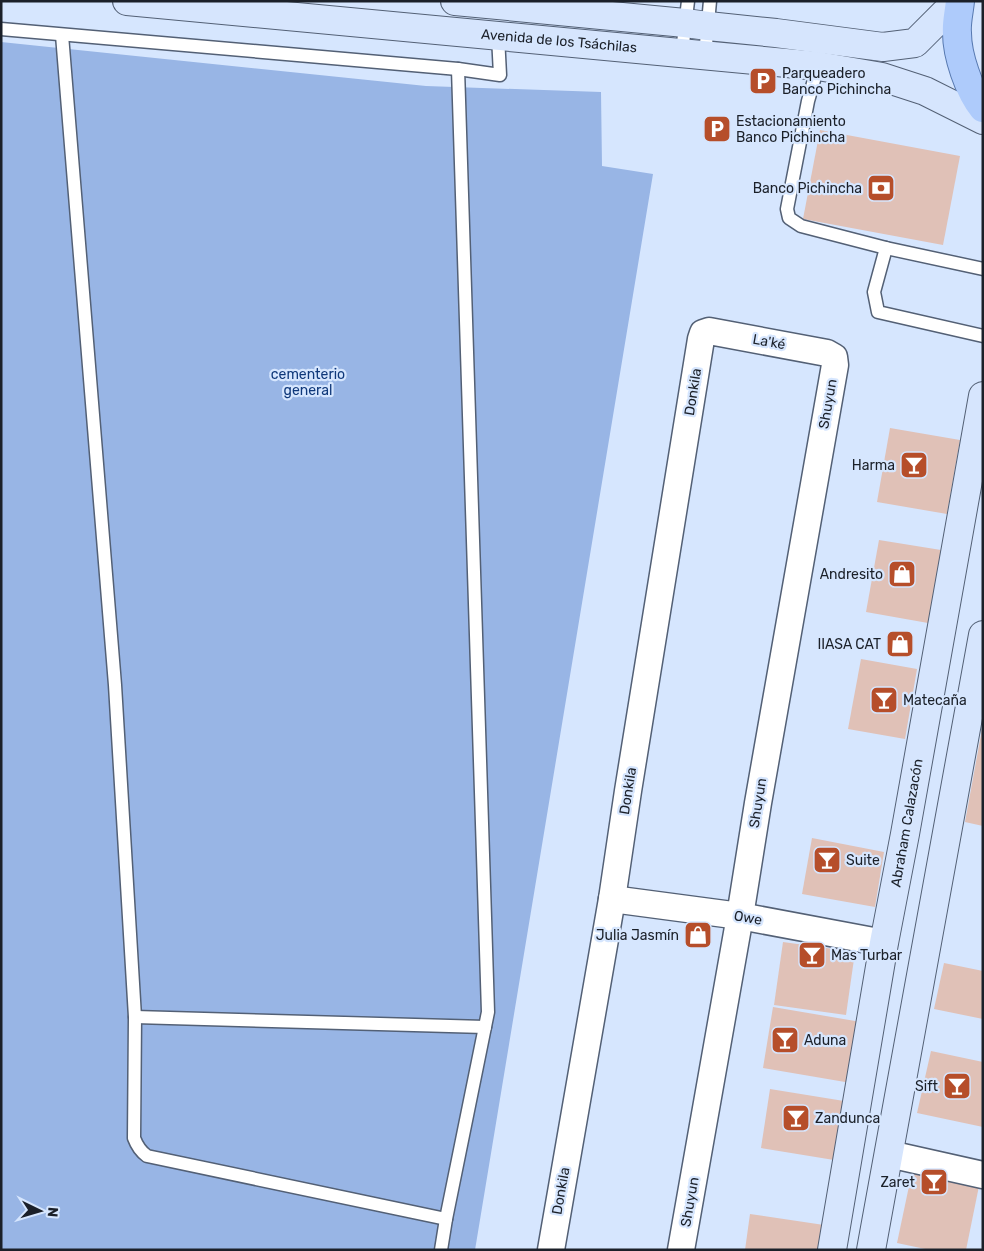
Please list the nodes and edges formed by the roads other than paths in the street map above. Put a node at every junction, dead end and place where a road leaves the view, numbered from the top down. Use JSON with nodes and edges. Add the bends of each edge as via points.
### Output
{"nodes":[{"id":1,"x":126,"y":1,"type":"edge"},
{"id":2,"x":455,"y":1,"type":"edge"},
{"id":3,"x":958,"y":1,"type":"edge"},
{"id":4,"x":698,"y":13,"type":"edge"},
{"id":5,"x":1,"y":30,"type":"edge"},
{"id":6,"x":62,"y":35,"type":"junction"},
{"id":7,"x":498,"y":36,"type":"junction"},
{"id":8,"x":694,"y":54,"type":"junction"},
{"id":9,"x":818,"y":66,"type":"junction"},
{"id":10,"x":458,"y":69,"type":"junction"},
{"id":11,"x":983,"y":108,"type":"edge"},
{"id":12,"x":983,"y":120,"type":"edge"},
{"id":13,"x":886,"y":248,"type":"junction"},
{"id":14,"x":983,"y":269,"type":"edge"},
{"id":15,"x":703,"y":333,"type":"joint"},
{"id":16,"x":983,"y":336,"type":"edge"},
{"id":17,"x":834,"y":357,"type":"joint"},
{"id":18,"x":983,"y":396,"type":"edge"},
{"id":19,"x":983,"y":635,"type":"edge"},
{"id":20,"x":612,"y":899,"type":"junction"},
{"id":21,"x":740,"y":916,"type":"junction"},
{"id":22,"x":884,"y":942,"type":"junction"},
{"id":23,"x":135,"y":1017,"type":"junction"},
{"id":24,"x":486,"y":1027,"type":"junction"},
{"id":25,"x":889,"y":1154,"type":"junction"},
{"id":26,"x":983,"y":1175,"type":"edge"},
{"id":27,"x":446,"y":1219,"type":"junction"},
{"id":28,"x":441,"y":1250,"type":"edge"},
{"id":29,"x":551,"y":1250,"type":"edge"},
{"id":30,"x":681,"y":1250,"type":"edge"},
{"id":31,"x":832,"y":1250,"type":"edge"},
{"id":32,"x":871,"y":1250,"type":"edge"}],
"edges":[{"from":1,"to":7,"type":"main road","name":"Avenida de los Tsáchilas"},
{"from":2,"to":4,"type":"main road"},
{"from":3,"to":4,"type":"main road","via":[[915,43],[883,47],[785,34]]},
{"from":3,"to":11,"type":"main road","via":[[957,33],[963,69]]},
{"from":4,"to":8,"type":"lane"},
{"from":4,"to":8,"type":"lane"},
{"from":5,"to":6,"type":"lane"},
{"from":6,"to":10,"type":"lane"},
{"from":6,"to":23,"type":"lane","via":[[115,685]]},
{"from":7,"to":8,"type":"main road","name":"Avenida de los Tsáchilas"},
{"from":7,"to":10,"type":"lane","via":[[500,75]]},
{"from":8,"to":9,"type":"main road","name":"Avenida de los Tsáchilas"},
{"from":9,"to":12,"type":"main road","name":"Avenida de los Tsáchilas","via":[[882,77],[925,91]]},
{"from":9,"to":13,"type":"lane","via":[[787,208],[789,218],[801,226]]},
{"from":10,"to":24,"type":"lane","via":[[488,1002]]},
{"from":13,"to":14,"type":"lane"},
{"from":13,"to":16,"type":"lane","via":[[874,292],[878,312]]},
{"from":15,"to":17,"type":"street","name":"La'ké","via":[[709,331]]},
{"from":15,"to":20,"type":"street","name":"Donkila"},
{"from":17,"to":21,"type":"street","name":"Shuyun"},
{"from":18,"to":22,"type":"main road","name":"Abraham Calazacón"},
{"from":19,"to":25,"type":"main road"},
{"from":20,"to":21,"type":"street","name":"Owe"},
{"from":20,"to":29,"type":"street","name":"Donkila"},
{"from":21,"to":22,"type":"street","name":"Owe"},
{"from":21,"to":30,"type":"street","name":"Shuyun"},
{"from":22,"to":31,"type":"main road","name":"Abraham Calazacón"},
{"from":23,"to":24,"type":"lane"},
{"from":23,"to":27,"type":"lane","via":[[134,1138],[141,1152],[147,1156]]},
{"from":24,"to":27,"type":"lane"},
{"from":25,"to":26,"type":"street"},
{"from":25,"to":32,"type":"main road"},
{"from":27,"to":28,"type":"lane"}]}
